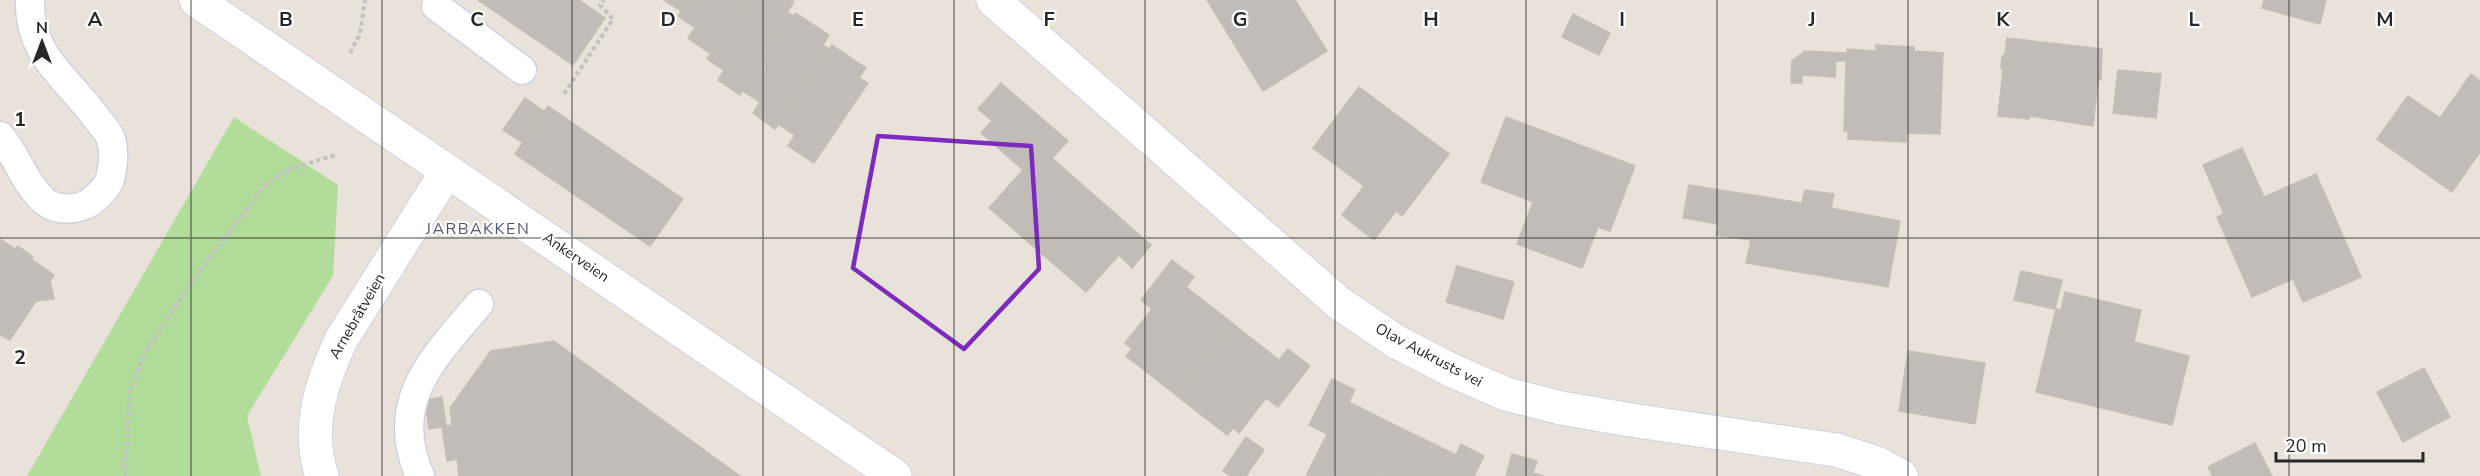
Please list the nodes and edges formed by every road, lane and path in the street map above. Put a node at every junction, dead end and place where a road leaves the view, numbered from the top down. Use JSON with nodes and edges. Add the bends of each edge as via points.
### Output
{"nodes":[{"id":1,"x":30,"y":0,"type":"edge"},
{"id":2,"x":196,"y":0,"type":"edge"},
{"id":3,"x":365,"y":0,"type":"edge"},
{"id":4,"x":604,"y":0,"type":"edge"},
{"id":5,"x":993,"y":0,"type":"edge"},
{"id":6,"x":436,"y":6,"type":"dead end"},
{"id":7,"x":347,"y":60,"type":"dead end"},
{"id":8,"x":522,"y":69,"type":"dead end"},
{"id":9,"x":564,"y":94,"type":"dead end"},
{"id":10,"x":0,"y":136,"type":"edge"},
{"id":11,"x":335,"y":155,"type":"dead end"},
{"id":12,"x":447,"y":171,"type":"junction"},
{"id":13,"x":479,"y":304,"type":"dead end"},
{"id":14,"x":125,"y":476,"type":"edge"},
{"id":15,"x":322,"y":476,"type":"edge"},
{"id":16,"x":420,"y":476,"type":"edge"},
{"id":17,"x":895,"y":476,"type":"edge"},
{"id":18,"x":1901,"y":476,"type":"edge"}],
"edges":[{"from":1,"to":10,"type":"lane","via":[[29,21],[38,45],[110,136],[115,155],[109,183],[89,204],[66,211],[46,204]]},
{"from":2,"to":12,"type":"street","name":"Ankerveien"},
{"from":3,"to":7,"type":"path","via":[[360,34]]},
{"from":4,"to":9,"type":"path","via":[[600,5],[613,19]]},
{"from":5,"to":18,"type":"street","name":"Olav Aukrusts vei","via":[[1339,303],[1433,361],[1506,394],[1561,408],[1836,450],[1878,463]]},
{"from":6,"to":8,"type":"lane"},
{"from":11,"to":14,"type":"path","via":[[284,171],[263,187],[173,310],[143,356],[130,391]]},
{"from":12,"to":15,"type":"street","name":"Arnebråtveien","via":[[341,340],[328,369],[315,418]]},
{"from":12,"to":17,"type":"street","name":"Ankerveien"},
{"from":13,"to":16,"type":"lane","via":[[430,361],[416,387],[409,435]]}]}
